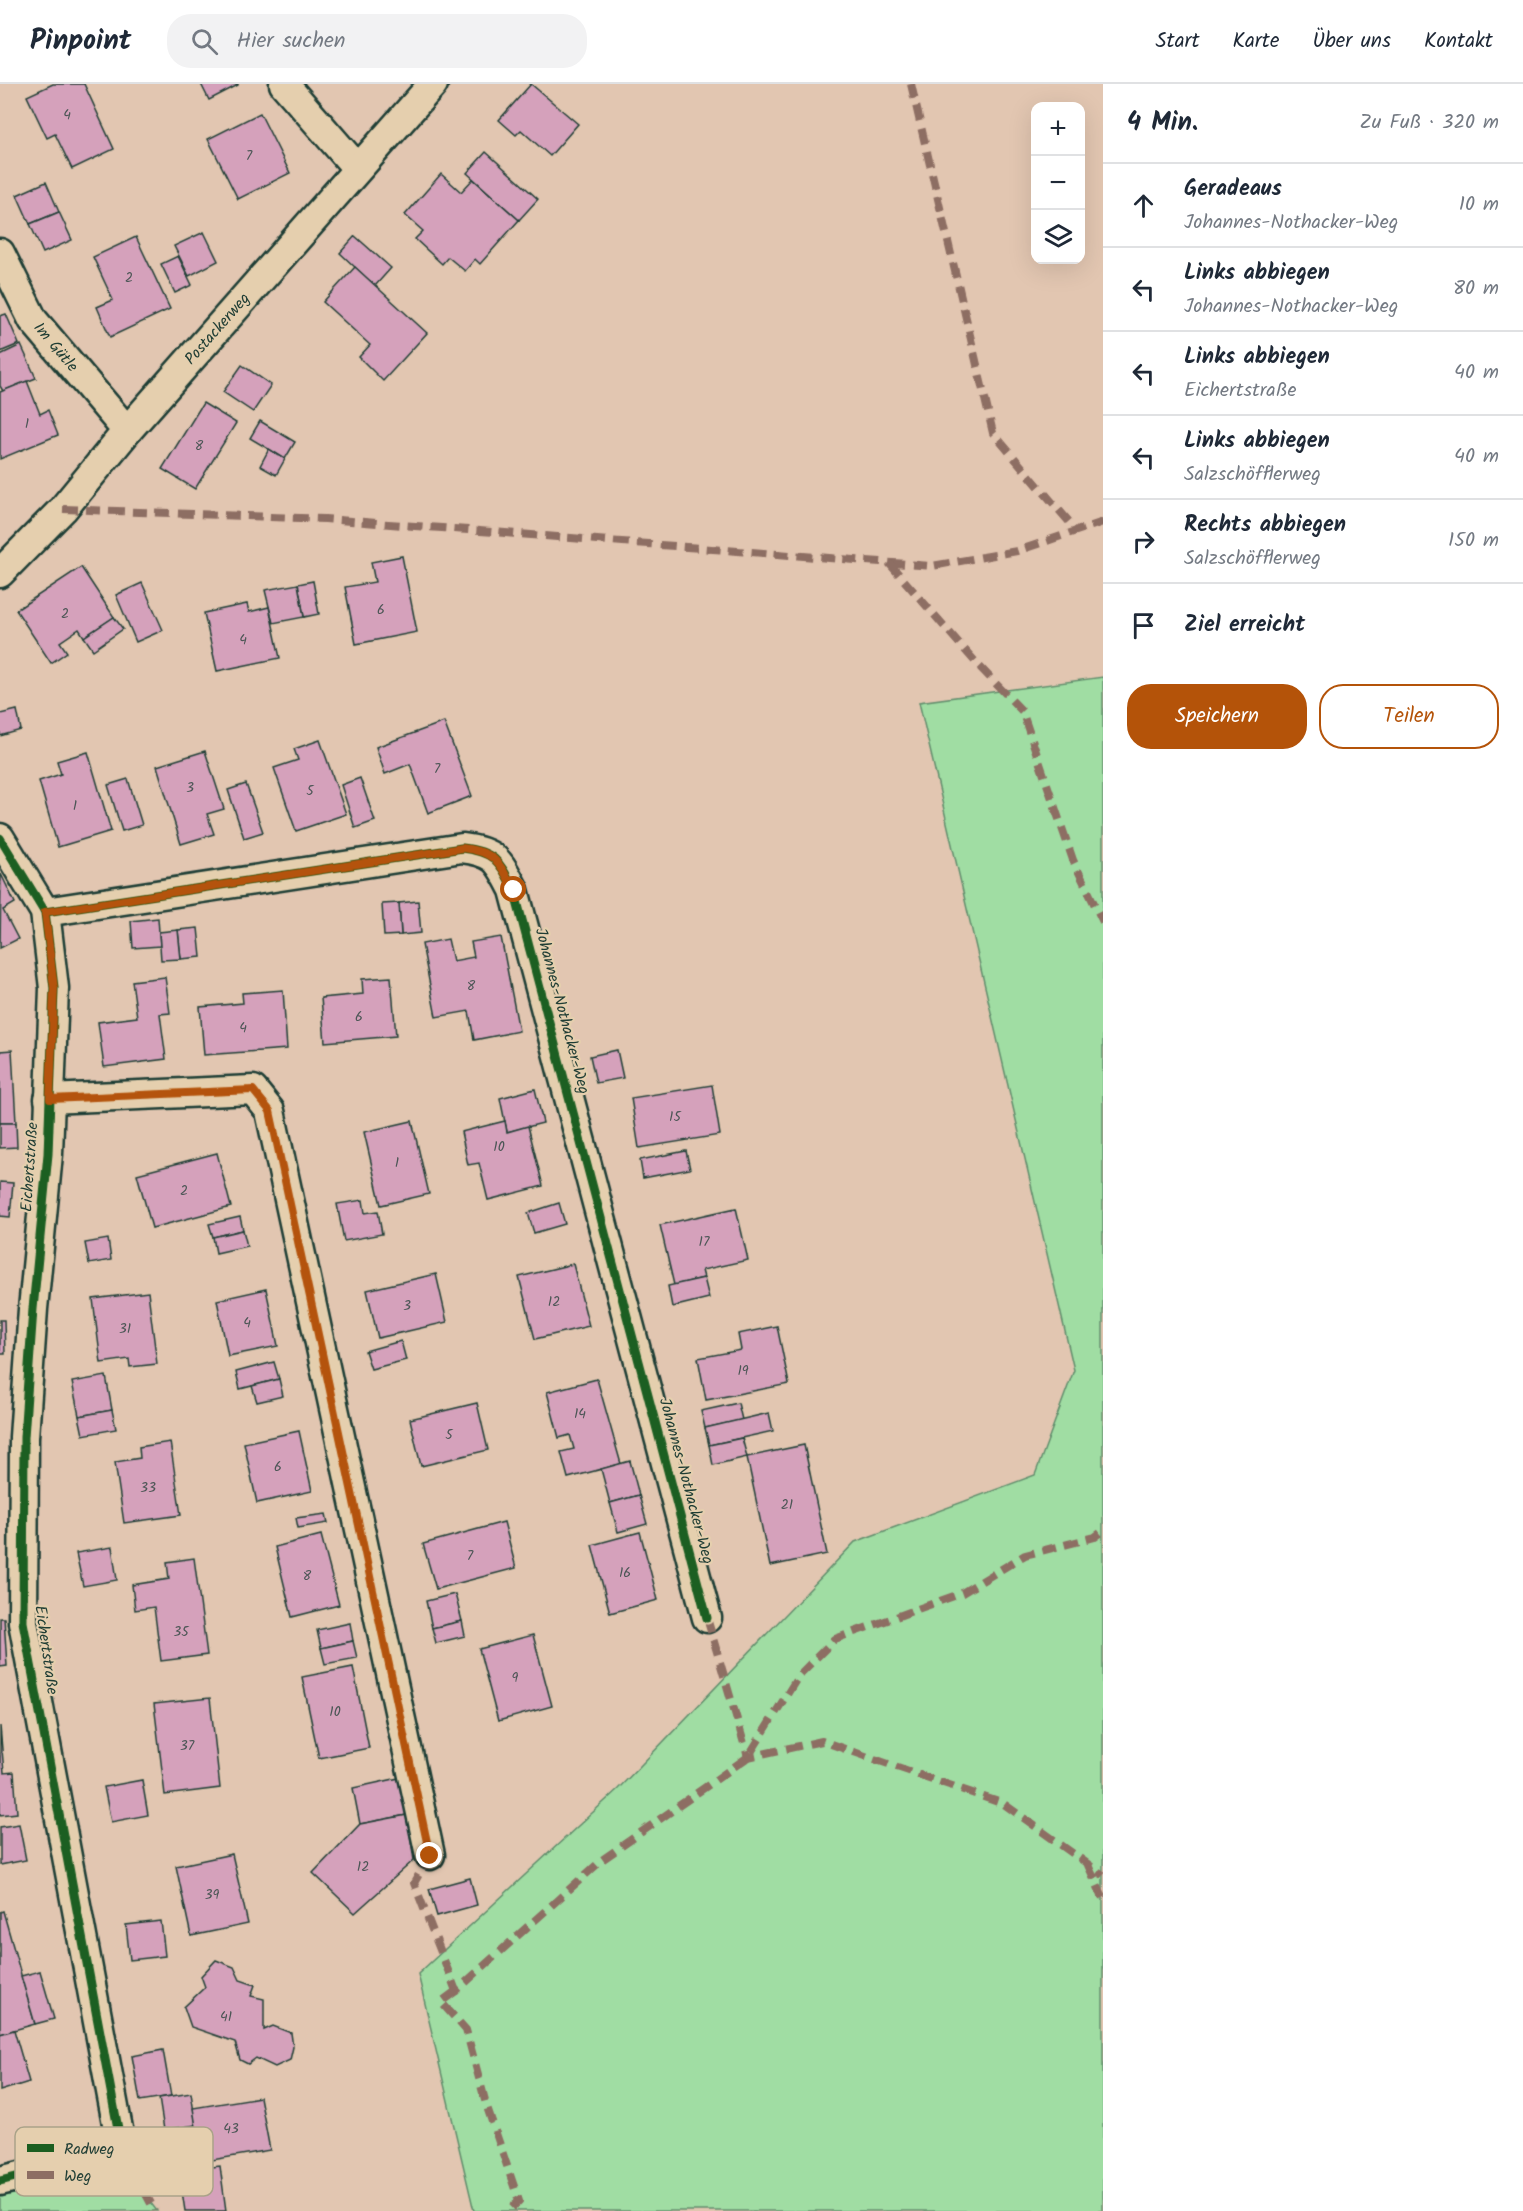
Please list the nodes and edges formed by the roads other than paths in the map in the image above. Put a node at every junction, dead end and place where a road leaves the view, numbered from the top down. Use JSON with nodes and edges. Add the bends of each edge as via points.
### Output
{"nodes":[{"id":1,"x":284,"y":84,"type":"edge"},
{"id":2,"x":433,"y":84,"type":"edge"},
{"id":3,"x":357,"y":168,"type":"junction"},
{"id":4,"x":0,"y":253,"type":"edge"},
{"id":5,"x":127,"y":430,"type":"junction"},
{"id":6,"x":0,"y":573,"type":"edge"},
{"id":7,"x":0,"y":838,"type":"edge"},
{"id":8,"x":45,"y":912,"type":"junction"},
{"id":9,"x":50,"y":1099,"type":"junction"},
{"id":10,"x":707,"y":1618,"type":"dead end"},
{"id":11,"x":430,"y":1856,"type":"dead end"},
{"id":12,"x":118,"y":2127,"type":"edge"},
{"id":13,"x":15,"y":2177,"type":"edge"},
{"id":14,"x":0,"y":2181,"type":"edge"}],
"edges":[{"from":1,"to":3,"type":"street"},
{"from":2,"to":3,"type":"street","name":"Postackerweg"},
{"from":3,"to":5,"type":"street","name":"Postackerweg"},
{"from":4,"to":5,"type":"street","name":"Im Gütle","via":[[33,320]]},
{"from":5,"to":6,"type":"street","name":"Postackerweg","via":[[63,510]]},
{"from":7,"to":8,"type":"street","name":"Eichertstraße"},
{"from":8,"to":9,"type":"street","name":"Eichertstraße","via":[[54,988]]},
{"from":8,"to":10,"type":"street","name":"Johannes-Nothacker-Weg","via":[[462,848],[482,850],[494,858],[514,890]]},
{"from":9,"to":11,"type":"street","via":[[253,1090],[270,1111]]},
{"from":9,"to":12,"type":"street","name":"Eichertstraße","via":[[24,1437],[23,1622]]},
{"from":13,"to":14,"type":"street","name":"Eichertstraße"}]}
